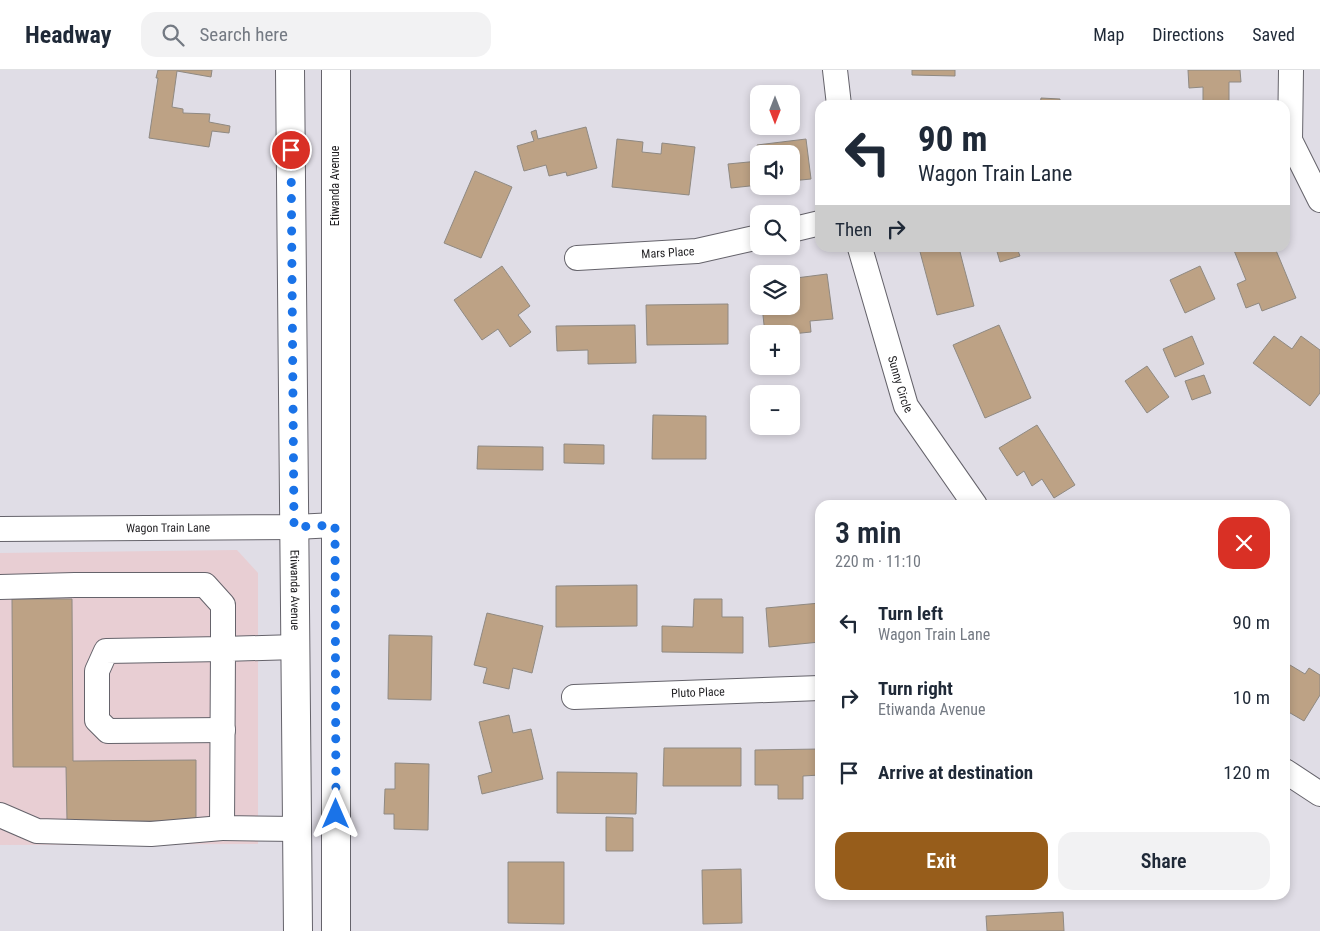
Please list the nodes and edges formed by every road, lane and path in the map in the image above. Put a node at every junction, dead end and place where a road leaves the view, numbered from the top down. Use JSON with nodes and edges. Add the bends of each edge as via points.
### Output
{"nodes":[{"id":1,"x":290,"y":70,"type":"edge"},
{"id":2,"x":336,"y":70,"type":"edge"},
{"id":3,"x":835,"y":70,"type":"edge"},
{"id":4,"x":1292,"y":70,"type":"edge"},
{"id":5,"x":838,"y":100,"type":"edge"},
{"id":6,"x":1320,"y":200,"type":"edge"},
{"id":7,"x":815,"y":225,"type":"edge"},
{"id":8,"x":800,"y":228,"type":"edge"},
{"id":9,"x":750,"y":239,"type":"edge"},
{"id":10,"x":861,"y":252,"type":"edge"},
{"id":11,"x":577,"y":258,"type":"dead end"},
{"id":12,"x":972,"y":500,"type":"edge"},
{"id":13,"x":335,"y":525,"type":"junction"},
{"id":14,"x":294,"y":527,"type":"junction"},
{"id":15,"x":0,"y":529,"type":"edge"},
{"id":16,"x":0,"y":587,"type":"edge"},
{"id":17,"x":296,"y":647,"type":"junction"},
{"id":18,"x":223,"y":649,"type":"junction"},
{"id":19,"x":815,"y":688,"type":"edge"},
{"id":20,"x":574,"y":698,"type":"dead end"},
{"id":21,"x":223,"y":730,"type":"junction"},
{"id":22,"x":1290,"y":774,"type":"edge"},
{"id":23,"x":1320,"y":794,"type":"edge"},
{"id":24,"x":0,"y":815,"type":"edge"},
{"id":25,"x":222,"y":828,"type":"junction"},
{"id":26,"x":298,"y":829,"type":"junction"},
{"id":27,"x":298,"y":931,"type":"edge"},
{"id":28,"x":336,"y":931,"type":"edge"}],
"edges":[{"from":1,"to":14,"type":"main road","name":"Etiwanda Avenue"},
{"from":2,"to":13,"type":"main road","name":"Etiwanda Avenue"},
{"from":3,"to":5,"type":"street"},
{"from":4,"to":6,"type":"street","via":[[1290,140]]},
{"from":7,"to":8,"type":"street"},
{"from":9,"to":11,"type":"street","name":"Mars Place","via":[[697,252]]},
{"from":10,"to":12,"type":"street","name":"Sunny Circle","via":[[906,406]]},
{"from":13,"to":14,"type":"street","name":"Wagon Train Lane"},
{"from":13,"to":28,"type":"main road","name":"Etiwanda Avenue"},
{"from":14,"to":15,"type":"street","name":"Wagon Train Lane"},
{"from":14,"to":17,"type":"main road","name":"Etiwanda Avenue"},
{"from":16,"to":18,"type":"street","via":[[205,585],[224,605]]},
{"from":17,"to":18,"type":"street"},
{"from":17,"to":26,"type":"main road","name":"Etiwanda Avenue"},
{"from":18,"to":21,"type":"street"},
{"from":18,"to":21,"type":"street","via":[[106,651],[97,671],[97,720],[108,731]]},
{"from":19,"to":20,"type":"street","name":"Pluto Place"},
{"from":21,"to":25,"type":"street"},
{"from":22,"to":23,"type":"street"},
{"from":24,"to":25,"type":"street","via":[[38,831],[151,834]]},
{"from":25,"to":26,"type":"street"},
{"from":26,"to":27,"type":"main road","name":"Etiwanda Avenue"}]}
